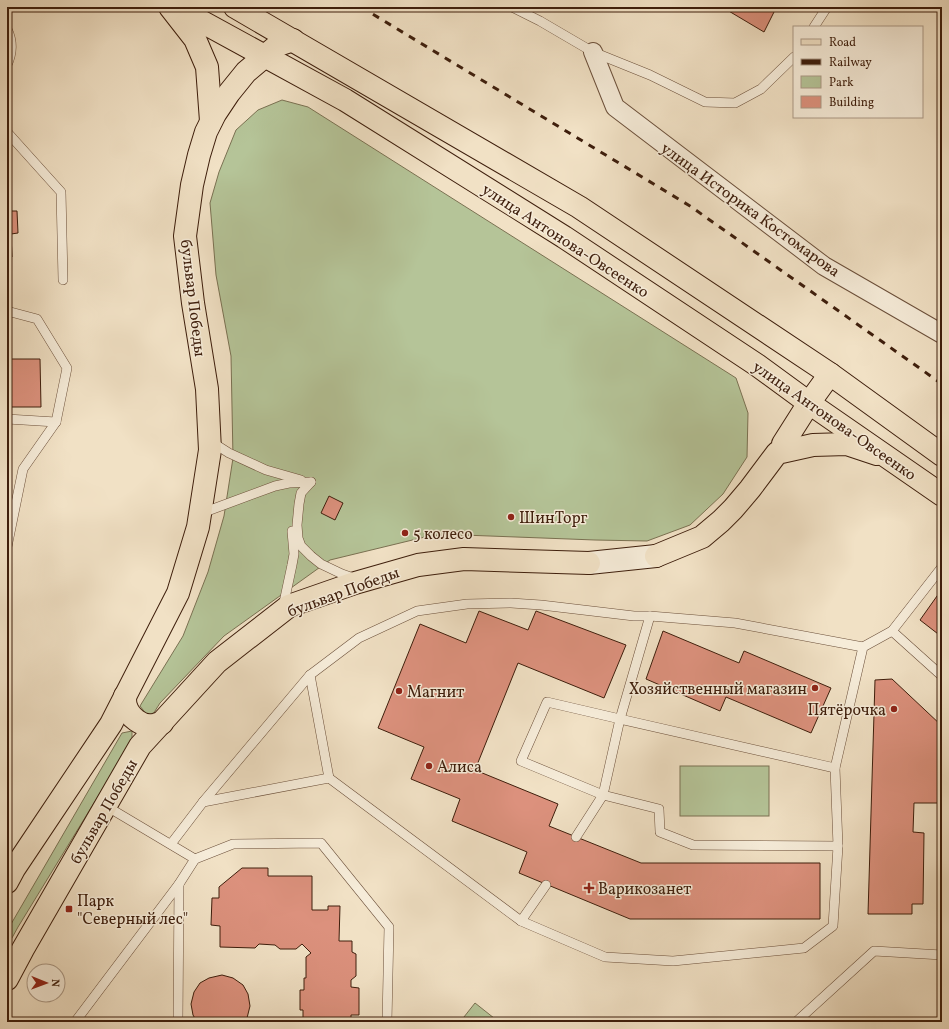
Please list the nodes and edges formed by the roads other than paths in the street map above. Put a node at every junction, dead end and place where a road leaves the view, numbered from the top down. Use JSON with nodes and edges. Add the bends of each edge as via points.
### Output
{"nodes":[{"id":1,"x":170,"y":7,"type":"edge"},
{"id":2,"x":175,"y":7,"type":"edge"},
{"id":3,"x":235,"y":7,"type":"edge"},
{"id":4,"x":512,"y":7,"type":"edge"},
{"id":5,"x":828,"y":7,"type":"edge"},
{"id":6,"x":815,"y":26,"type":"edge"},
{"id":7,"x":7,"y":28,"type":"edge"},
{"id":8,"x":292,"y":40,"type":"junction"},
{"id":9,"x":593,"y":52,"type":"junction"},
{"id":10,"x":264,"y":56,"type":"junction"},
{"id":11,"x":793,"y":58,"type":"edge"},
{"id":12,"x":7,"y":64,"type":"edge"},
{"id":13,"x":211,"y":121,"type":"junction"},
{"id":14,"x":7,"y":132,"type":"edge"},
{"id":15,"x":63,"y":280,"type":"dead end"},
{"id":16,"x":7,"y":311,"type":"edge"},
{"id":17,"x":942,"y":334,"type":"edge"},
{"id":18,"x":830,"y":374,"type":"junction"},
{"id":19,"x":809,"y":403,"type":"junction"},
{"id":20,"x":7,"y":419,"type":"edge"},
{"id":21,"x":56,"y":422,"type":"junction"},
{"id":22,"x":209,"y":440,"type":"junction"},
{"id":23,"x":780,"y":449,"type":"junction"},
{"id":24,"x":942,"y":455,"type":"edge"},
{"id":25,"x":891,"y":460,"type":"junction"},
{"id":26,"x":311,"y":482,"type":"junction"},
{"id":27,"x":942,"y":495,"type":"edge"},
{"id":28,"x":200,"y":514,"type":"junction"},
{"id":29,"x":7,"y":547,"type":"edge"},
{"id":30,"x":942,"y":567,"type":"edge"},
{"id":31,"x":362,"y":581,"type":"junction"},
{"id":32,"x":282,"y":612,"type":"junction"},
{"id":33,"x":650,"y":616,"type":"junction"},
{"id":34,"x":892,"y":631,"type":"junction"},
{"id":35,"x":863,"y":647,"type":"junction"},
{"id":36,"x":310,"y":675,"type":"junction"},
{"id":37,"x":942,"y":676,"type":"edge"},
{"id":38,"x":125,"y":696,"type":"junction"},
{"id":39,"x":620,"y":719,"type":"junction"},
{"id":40,"x":162,"y":723,"type":"junction"},
{"id":41,"x":111,"y":724,"type":"junction"},
{"id":42,"x":140,"y":746,"type":"junction"},
{"id":43,"x":835,"y":768,"type":"junction"},
{"id":44,"x":329,"y":778,"type":"junction"},
{"id":45,"x":603,"y":795,"type":"junction"},
{"id":46,"x":203,"y":802,"type":"junction"},
{"id":47,"x":106,"y":806,"type":"junction"},
{"id":48,"x":576,"y":837,"type":"dead end"},
{"id":49,"x":170,"y":844,"type":"junction"},
{"id":50,"x":838,"y":846,"type":"junction"},
{"id":51,"x":195,"y":859,"type":"junction"},
{"id":52,"x":9,"y":872,"type":"edge"},
{"id":53,"x":180,"y":884,"type":"junction"},
{"id":54,"x":546,"y":885,"type":"dead end"},
{"id":55,"x":521,"y":921,"type":"junction"},
{"id":56,"x":942,"y":951,"type":"edge"},
{"id":57,"x":942,"y":955,"type":"edge"},
{"id":58,"x":7,"y":979,"type":"edge"},
{"id":59,"x":75,"y":1022,"type":"edge"},
{"id":60,"x":178,"y":1022,"type":"edge"},
{"id":61,"x":387,"y":1022,"type":"edge"},
{"id":62,"x":796,"y":1022,"type":"edge"}],
"edges":[{"from":1,"to":13,"type":"main road","name":"бульвар Победы","via":[[195,39],[208,67]]},
{"from":2,"to":10,"type":"main road","name":"улица Антонова-Овсеенко"},
{"from":3,"to":8,"type":"main road","name":"улица Антонова-Овсеенко"},
{"from":4,"to":9,"type":"lane"},
{"from":5,"to":6,"type":"lane"},
{"from":7,"to":12,"type":"lane","via":[[12,48]]},
{"from":8,"to":10,"type":"main road","name":"бульвар Победы","via":[[278,45]]},
{"from":8,"to":18,"type":"main road","name":"улица Антонова-Овсеенко","via":[[579,207]]},
{"from":9,"to":11,"type":"lane","via":[[650,75],[705,102],[735,103],[761,89]]},
{"from":9,"to":17,"type":"street","name":"улица Историка Костомарова","via":[[615,107],[824,266]]},
{"from":10,"to":13,"type":"main road","name":"бульвар Победы","via":[[246,72]]},
{"from":10,"to":19,"type":"main road","name":"улица Антонова-Овсеенко","via":[[345,100],[564,237]]},
{"from":13,"to":22,"type":"main road","name":"бульвар Победы","via":[[199,155],[185,236],[207,389]]},
{"from":14,"to":15,"type":"lane","via":[[61,192]]},
{"from":16,"to":21,"type":"lane","via":[[37,319],[67,368]]},
{"from":18,"to":19,"type":"main road","name":"бульвар Победы"},
{"from":18,"to":24,"type":"main road","name":"улица Антонова-Овсеенко"},
{"from":19,"to":23,"type":"main road","name":"бульвар Победы"},
{"from":19,"to":25,"type":"main road","name":"улица Антонова-Овсеенко"},
{"from":20,"to":21,"type":"lane"},
{"from":21,"to":29,"type":"lane","via":[[23,469]]},
{"from":22,"to":26,"type":"lane","via":[[229,453],[266,470]]},
{"from":22,"to":28,"type":"main road","name":"бульвар Победы","via":[[210,450]]},
{"from":23,"to":25,"type":"main road","via":[[847,444]]},
{"from":23,"to":31,"type":"main road","name":"бульвар Победы","via":[[750,489],[721,521],[702,536],[656,556],[589,563],[464,559],[418,565]]},
{"from":25,"to":27,"type":"main road","name":"улица Антонова-Овсеенко"},
{"from":26,"to":28,"type":"lane","via":[[276,486]]},
{"from":26,"to":31,"type":"lane","via":[[301,493],[300,498],[297,525],[301,546],[321,564]]},
{"from":26,"to":32,"type":"lane","via":[[298,489],[293,506],[294,554]]},
{"from":28,"to":38,"type":"main road","name":"бульвар Победы","via":[[178,593]]},
{"from":30,"to":34,"type":"lane"},
{"from":31,"to":32,"type":"main road","name":"бульвар Победы","via":[[289,606]]},
{"from":32,"to":40,"type":"main road","name":"бульвар Победы","via":[[217,662]]},
{"from":33,"to":35,"type":"lane","via":[[735,623]]},
{"from":33,"to":36,"type":"lane","via":[[511,603],[467,604],[417,611],[359,638]]},
{"from":33,"to":39,"type":"lane"},
{"from":34,"to":35,"type":"lane"},
{"from":34,"to":37,"type":"lane"},
{"from":35,"to":43,"type":"lane"},
{"from":36,"to":44,"type":"lane"},
{"from":36,"to":46,"type":"lane"},
{"from":38,"to":40,"type":"main road","via":[[126,706],[137,721],[152,726]]},
{"from":38,"to":41,"type":"main road","name":"бульвар Победы"},
{"from":39,"to":43,"type":"lane"},
{"from":39,"to":45,"type":"lane"},
{"from":39,"to":45,"type":"lane","via":[[548,702],[521,761]]},
{"from":40,"to":42,"type":"main road","name":"бульвар Победы"},
{"from":41,"to":42,"type":"main road","via":[[122,720],[134,724],[140,735]]},
{"from":41,"to":52,"type":"main road","name":"бульвар Победы"},
{"from":42,"to":47,"type":"main road","name":"бульвар Победы"},
{"from":43,"to":50,"type":"lane"},
{"from":44,"to":46,"type":"lane"},
{"from":44,"to":55,"type":"lane"},
{"from":45,"to":48,"type":"lane"},
{"from":45,"to":50,"type":"lane","via":[[659,809],[660,832],[693,845]]},
{"from":46,"to":49,"type":"lane"},
{"from":47,"to":49,"type":"lane"},
{"from":47,"to":58,"type":"main road","name":"бульвар Победы"},
{"from":49,"to":51,"type":"lane"},
{"from":50,"to":55,"type":"lane","via":[[833,926],[804,948],[673,961],[605,957]]},
{"from":51,"to":53,"type":"lane"},
{"from":51,"to":61,"type":"lane","via":[[234,844],[322,844],[389,927]]},
{"from":53,"to":59,"type":"lane"},
{"from":53,"to":60,"type":"lane"},
{"from":54,"to":55,"type":"lane"},
{"from":56,"to":57,"type":"lane"},
{"from":57,"to":62,"type":"lane","via":[[874,951]]}]}
